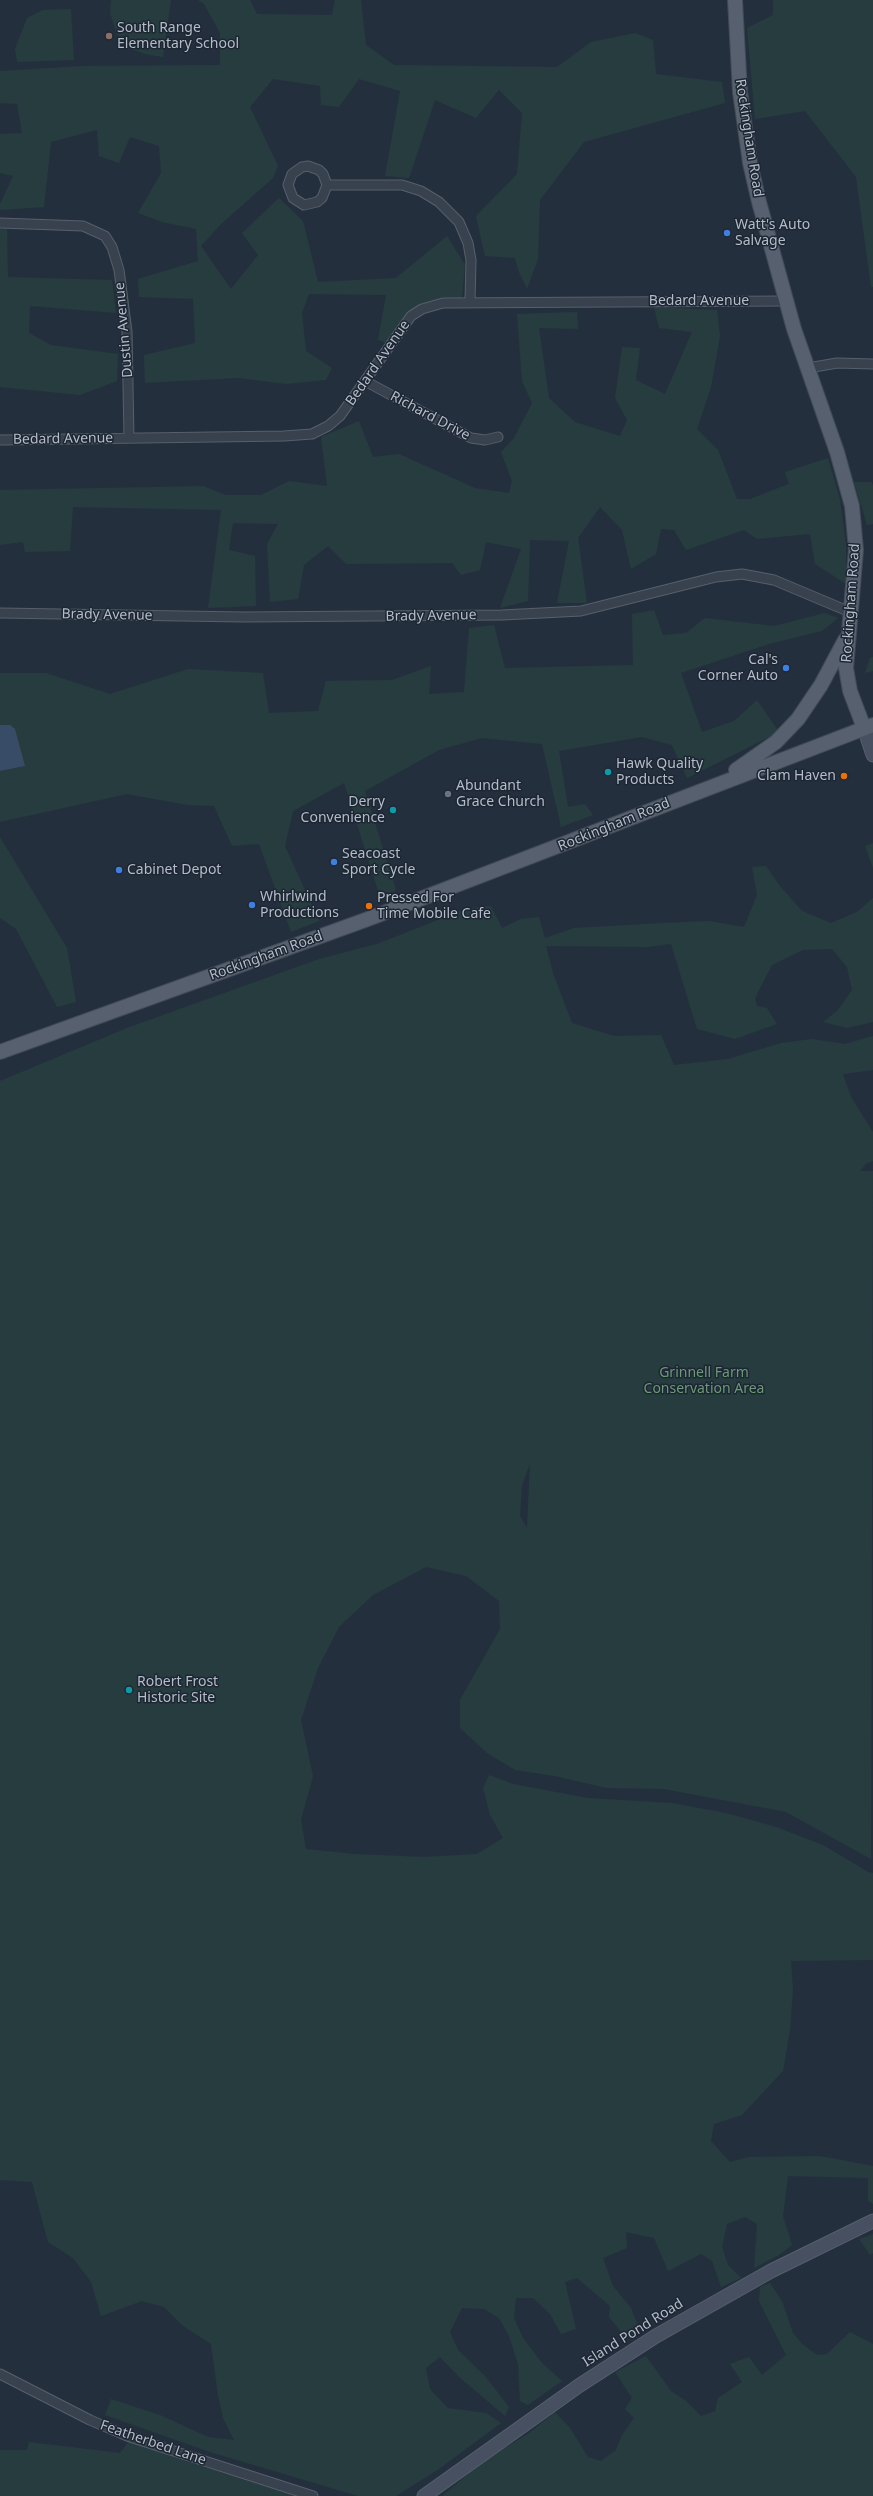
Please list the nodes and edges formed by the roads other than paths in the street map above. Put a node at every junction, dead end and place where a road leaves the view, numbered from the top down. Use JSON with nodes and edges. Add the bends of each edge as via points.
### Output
{"nodes":[{"id":1,"x":735,"y":0,"type":"edge"},
{"id":2,"x":327,"y":185,"type":"junction"},
{"id":3,"x":0,"y":223,"type":"edge"},
{"id":4,"x":786,"y":301,"type":"junction"},
{"id":5,"x":470,"y":302,"type":"junction"},
{"id":6,"x":873,"y":364,"type":"edge"},
{"id":7,"x":808,"y":368,"type":"junction"},
{"id":8,"x":365,"y":381,"type":"junction"},
{"id":9,"x":129,"y":438,"type":"junction"},
{"id":10,"x":498,"y":438,"type":"dead end"},
{"id":11,"x":0,"y":440,"type":"edge"},
{"id":12,"x":850,"y":612,"type":"junction"},
{"id":13,"x":0,"y":613,"type":"edge"},
{"id":14,"x":847,"y":634,"type":"junction"},
{"id":15,"x":868,"y":727,"type":"edge"},
{"id":16,"x":873,"y":755,"type":"edge"},
{"id":17,"x":708,"y":787,"type":"junction"},
{"id":18,"x":0,"y":1052,"type":"edge"},
{"id":19,"x":873,"y":2221,"type":"edge"},
{"id":20,"x":0,"y":2374,"type":"edge"},
{"id":21,"x":313,"y":2496,"type":"edge"},
{"id":22,"x":424,"y":2496,"type":"edge"}],
"edges":[{"from":1,"to":4,"type":"main road","name":"Rockingham Road","via":[[737,56],[750,163]]},
{"from":2,"to":2,"type":"street","via":[[323,174],[308,166],[292,174],[288,186],[293,198],[304,205],[322,198]]},
{"from":2,"to":5,"type":"street","via":[[402,185],[421,191],[439,202],[458,222],[468,243],[471,260]]},
{"from":3,"to":9,"type":"street","name":"Dustin Avenue","via":[[83,226],[105,236],[112,247],[119,270],[126,325]]},
{"from":4,"to":5,"type":"street","name":"Bedard Avenue"},
{"from":4,"to":7,"type":"main road","name":"Rockingham Road"},
{"from":5,"to":8,"type":"street","name":"Bedard Avenue","via":[[433,306],[411,316]]},
{"from":6,"to":7,"type":"street","via":[[837,363]]},
{"from":7,"to":12,"type":"main road","name":"Rockingham Road","via":[[852,506],[856,550]]},
{"from":8,"to":9,"type":"street","name":"Bedard Avenue","via":[[340,416],[312,434]]},
{"from":8,"to":10,"type":"street","name":"Richard Drive","via":[[471,438]]},
{"from":9,"to":11,"type":"street","name":"Bedard Avenue"},
{"from":12,"to":13,"type":"street","name":"Brady Avenue","via":[[774,580],[733,574],[581,612],[243,618]]},
{"from":12,"to":14,"type":"main road","name":"Rockingham Road"},
{"from":14,"to":15,"type":"main road","name":"Rockingham Road","via":[[848,680]]},
{"from":14,"to":17,"type":"main road","via":[[813,699],[788,731],[763,753]]},
{"from":15,"to":16,"type":"street"},
{"from":15,"to":17,"type":"main road","name":"Rockingham Road"},
{"from":17,"to":18,"type":"main road","name":"Rockingham Road","via":[[368,919]]},
{"from":19,"to":22,"type":"street","name":"Island Pond Road","via":[[751,2282],[628,2353]]},
{"from":20,"to":21,"type":"street","name":"Featherbed Lane","via":[[127,2436]]}]}
